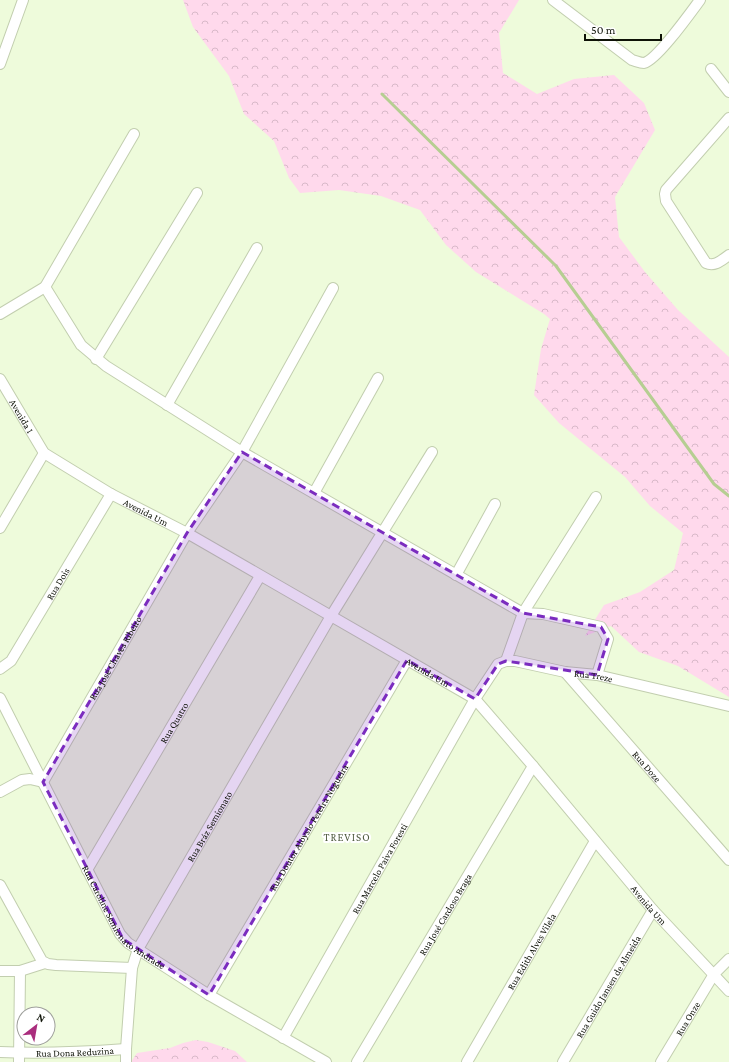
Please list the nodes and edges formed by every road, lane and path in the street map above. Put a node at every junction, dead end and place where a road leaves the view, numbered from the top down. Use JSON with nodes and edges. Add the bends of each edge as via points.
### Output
{"nodes":[{"id":1,"x":23,"y":0,"type":"edge"},
{"id":2,"x":553,"y":0,"type":"edge"},
{"id":3,"x":700,"y":0,"type":"edge"},
{"id":4,"x":0,"y":64,"type":"edge"},
{"id":5,"x":711,"y":69,"type":"dead end"},
{"id":6,"x":729,"y":92,"type":"edge"},
{"id":7,"x":729,"y":118,"type":"edge"},
{"id":8,"x":134,"y":134,"type":"dead end"},
{"id":9,"x":197,"y":192,"type":"dead end"},
{"id":10,"x":257,"y":248,"type":"dead end"},
{"id":11,"x":729,"y":255,"type":"edge"},
{"id":12,"x":44,"y":287,"type":"junction"},
{"id":13,"x":333,"y":288,"type":"dead end"},
{"id":14,"x":0,"y":314,"type":"edge"},
{"id":15,"x":96,"y":359,"type":"junction"},
{"id":16,"x":378,"y":378,"type":"dead end"},
{"id":17,"x":0,"y":379,"type":"edge"},
{"id":18,"x":167,"y":405,"type":"junction"},
{"id":19,"x":242,"y":452,"type":"junction"},
{"id":20,"x":432,"y":452,"type":"dead end"},
{"id":21,"x":44,"y":453,"type":"junction"},
{"id":22,"x":314,"y":493,"type":"junction"},
{"id":23,"x":111,"y":494,"type":"junction"},
{"id":24,"x":596,"y":497,"type":"dead end"},
{"id":25,"x":495,"y":504,"type":"dead end"},
{"id":26,"x":2,"y":521,"type":"edge"},
{"id":27,"x":383,"y":532,"type":"junction"},
{"id":28,"x":187,"y":533,"type":"junction"},
{"id":29,"x":456,"y":575,"type":"junction"},
{"id":30,"x":260,"y":576,"type":"junction"},
{"id":31,"x":523,"y":613,"type":"junction"},
{"id":32,"x":331,"y":616,"type":"junction"},
{"id":33,"x":407,"y":660,"type":"junction"},
{"id":34,"x":506,"y":661,"type":"junction"},
{"id":35,"x":0,"y":669,"type":"edge"},
{"id":36,"x":566,"y":672,"type":"junction"},
{"id":37,"x":597,"y":675,"type":"junction"},
{"id":38,"x":0,"y":698,"type":"edge"},
{"id":39,"x":475,"y":699,"type":"junction"},
{"id":40,"x":729,"y":706,"type":"edge"},
{"id":41,"x":533,"y":766,"type":"junction"},
{"id":42,"x":43,"y":782,"type":"junction"},
{"id":43,"x":0,"y":792,"type":"edge"},
{"id":44,"x":595,"y":841,"type":"junction"},
{"id":45,"x":729,"y":860,"type":"edge"},
{"id":46,"x":87,"y":870,"type":"junction"},
{"id":47,"x":0,"y":885,"type":"edge"},
{"id":48,"x":653,"y":910,"type":"junction"},
{"id":49,"x":138,"y":949,"type":"junction"},
{"id":50,"x":729,"y":959,"type":"edge"},
{"id":51,"x":45,"y":963,"type":"junction"},
{"id":52,"x":132,"y":968,"type":"junction"},
{"id":53,"x":0,"y":971,"type":"edge"},
{"id":54,"x":20,"y":971,"type":"junction"},
{"id":55,"x":714,"y":974,"type":"junction"},
{"id":56,"x":729,"y":990,"type":"edge"},
{"id":57,"x":210,"y":995,"type":"junction"},
{"id":58,"x":283,"y":1038,"type":"junction"},
{"id":59,"x":126,"y":1049,"type":"junction"},
{"id":60,"x":0,"y":1052,"type":"edge"},
{"id":61,"x":19,"y":1057,"type":"edge"},
{"id":62,"x":126,"y":1062,"type":"edge"},
{"id":63,"x":326,"y":1062,"type":"edge"},
{"id":64,"x":358,"y":1062,"type":"edge"},
{"id":65,"x":467,"y":1062,"type":"edge"},
{"id":66,"x":563,"y":1062,"type":"edge"},
{"id":67,"x":661,"y":1062,"type":"edge"}],
"edges":[{"from":1,"to":4,"type":"street"},
{"from":2,"to":3,"type":"street","via":[[632,60],[642,63],[658,53]]},
{"from":5,"to":6,"type":"street"},
{"from":7,"to":11,"type":"street","via":[[665,194],[666,201],[706,263],[716,264]]},
{"from":8,"to":12,"type":"street"},
{"from":9,"to":15,"type":"street"},
{"from":10,"to":18,"type":"street"},
{"from":12,"to":14,"type":"street"},
{"from":12,"to":15,"type":"street","via":[[81,345]]},
{"from":13,"to":19,"type":"street","name":"Rua José Chaves Ribeiro"},
{"from":15,"to":18,"type":"street"},
{"from":16,"to":22,"type":"street"},
{"from":17,"to":21,"type":"street","name":"Avenida 1"},
{"from":18,"to":19,"type":"street"},
{"from":19,"to":22,"type":"street"},
{"from":19,"to":28,"type":"street","name":"Rua José Chaves Ribeiro"},
{"from":20,"to":27,"type":"street","name":"Rua Bráz Semionato"},
{"from":21,"to":23,"type":"street","name":"Avenida Um"},
{"from":21,"to":26,"type":"street"},
{"from":22,"to":27,"type":"street"},
{"from":23,"to":28,"type":"street","name":"Avenida Um"},
{"from":23,"to":35,"type":"street","name":"Rua Dois","via":[[11,661]]},
{"from":24,"to":31,"type":"street"},
{"from":25,"to":29,"type":"street"},
{"from":27,"to":29,"type":"street"},
{"from":27,"to":32,"type":"street","name":"Rua Bráz Semionato"},
{"from":28,"to":30,"type":"street","name":"Avenida Um"},
{"from":28,"to":42,"type":"street","name":"Rua José Chaves Ribeiro"},
{"from":29,"to":31,"type":"street"},
{"from":30,"to":32,"type":"street","name":"Avenida Um"},
{"from":30,"to":46,"type":"street","name":"Rua Quatro"},
{"from":31,"to":34,"type":"street"},
{"from":31,"to":37,"type":"street","via":[[543,614],[601,627],[608,638]]},
{"from":32,"to":33,"type":"street","name":"Avenida Um"},
{"from":32,"to":49,"type":"street","name":"Rua Bráz Semionato"},
{"from":33,"to":39,"type":"street","name":"Avenida Um"},
{"from":33,"to":57,"type":"street","name":"Rua Doutor Aloysio Pereira Nogueira"},
{"from":34,"to":36,"type":"street","name":"Rua Treze"},
{"from":34,"to":39,"type":"street","via":[[498,664]]},
{"from":36,"to":37,"type":"street","name":"Rua Treze"},
{"from":36,"to":45,"type":"street","name":"Rua Doze"},
{"from":37,"to":40,"type":"street","name":"Rua Treze"},
{"from":38,"to":42,"type":"street","name":"Rua Caroline Semionato Andrade"},
{"from":39,"to":41,"type":"street","name":"Avenida Um"},
{"from":39,"to":58,"type":"street","name":"Rua Marcelo Paiva Foresti"},
{"from":41,"to":44,"type":"street","name":"Avenida Um"},
{"from":41,"to":64,"type":"street","name":"Rua José Cardoso Braga"},
{"from":42,"to":43,"type":"street","via":[[30,778]]},
{"from":42,"to":46,"type":"street","name":"Rua Caroline Semionato Andrade"},
{"from":44,"to":48,"type":"street","name":"Avenida Um"},
{"from":44,"to":65,"type":"street","name":"Rua Edith Alves Vilela"},
{"from":46,"to":49,"type":"street","name":"Rua Caroline Semionato Andrade","via":[[120,934]]},
{"from":47,"to":51,"type":"street"},
{"from":48,"to":55,"type":"street","name":"Avenida Um"},
{"from":48,"to":66,"type":"street","name":"Rua Guido Jansen de Almeida"},
{"from":49,"to":52,"type":"street","name":"Rua Bráz Semionato"},
{"from":49,"to":57,"type":"street","name":"Rua Caroline Semionato Andrade"},
{"from":50,"to":55,"type":"street"},
{"from":51,"to":52,"type":"street"},
{"from":51,"to":54,"type":"street"},
{"from":52,"to":59,"type":"street","name":"Rua Bráz Semionato"},
{"from":53,"to":54,"type":"street"},
{"from":54,"to":61,"type":"street"},
{"from":55,"to":56,"type":"street","name":"Avenida Um"},
{"from":55,"to":67,"type":"street","name":"Rua Onze"},
{"from":57,"to":58,"type":"street","name":"Rua Caroline Semionato Andrade"},
{"from":58,"to":63,"type":"street","name":"Rua Caroline Semionato Andrade"},
{"from":59,"to":61,"type":"street","name":"Rua Dona Reduzina"},
{"from":59,"to":62,"type":"street","name":"Rua Bráz Semionato"},
{"from":60,"to":61,"type":"street","name":"Rua Dona Reduzina"}]}
